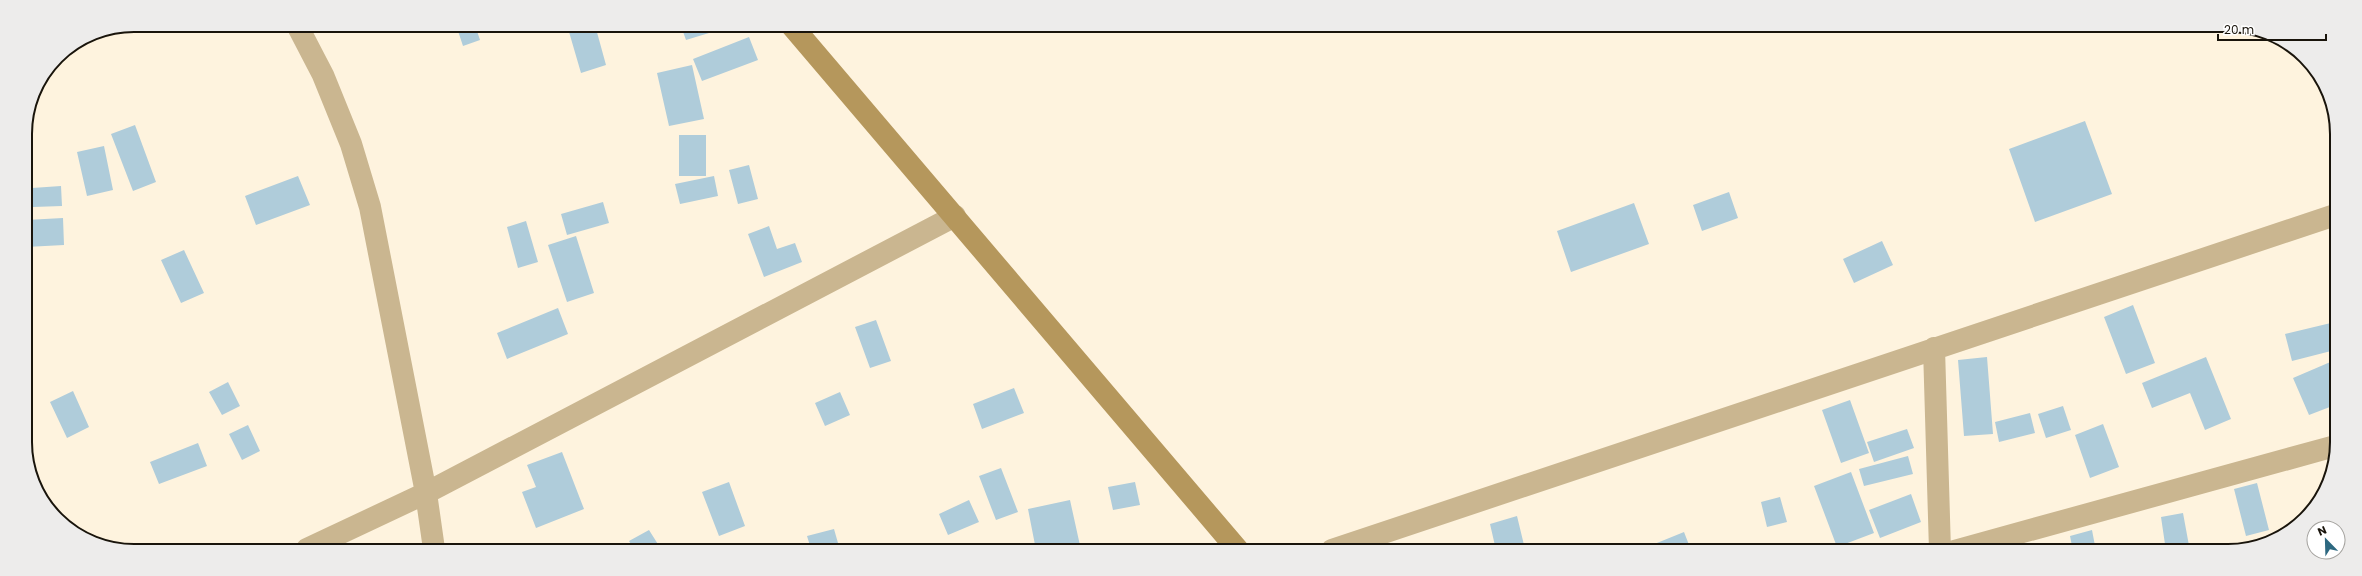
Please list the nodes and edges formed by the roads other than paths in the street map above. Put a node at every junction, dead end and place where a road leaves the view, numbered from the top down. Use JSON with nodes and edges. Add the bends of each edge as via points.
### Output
{"nodes":[{"id":1,"x":301,"y":32,"type":"edge"},
{"id":2,"x":797,"y":32,"type":"edge"},
{"id":3,"x":955,"y":216,"type":"junction"},
{"id":4,"x":2330,"y":217,"type":"edge"},
{"id":5,"x":1934,"y":348,"type":"junction"},
{"id":6,"x":2330,"y":447,"type":"edge"},
{"id":7,"x":426,"y":492,"type":"junction"},
{"id":8,"x":317,"y":544,"type":"edge"},
{"id":9,"x":433,"y":544,"type":"edge"},
{"id":10,"x":1233,"y":544,"type":"edge"},
{"id":11,"x":1350,"y":544,"type":"edge"},
{"id":12,"x":1940,"y":544,"type":"edge"},
{"id":13,"x":1976,"y":544,"type":"edge"}],
"edges":[{"from":1,"to":7,"type":"street","via":[[323,75],[351,144],[370,207]]},
{"from":2,"to":3,"type":"street"},
{"from":3,"to":7,"type":"street"},
{"from":3,"to":10,"type":"street"},
{"from":4,"to":5,"type":"street"},
{"from":5,"to":11,"type":"street"},
{"from":5,"to":12,"type":"street"},
{"from":6,"to":13,"type":"street"},
{"from":7,"to":8,"type":"street"},
{"from":7,"to":9,"type":"street"}]}
